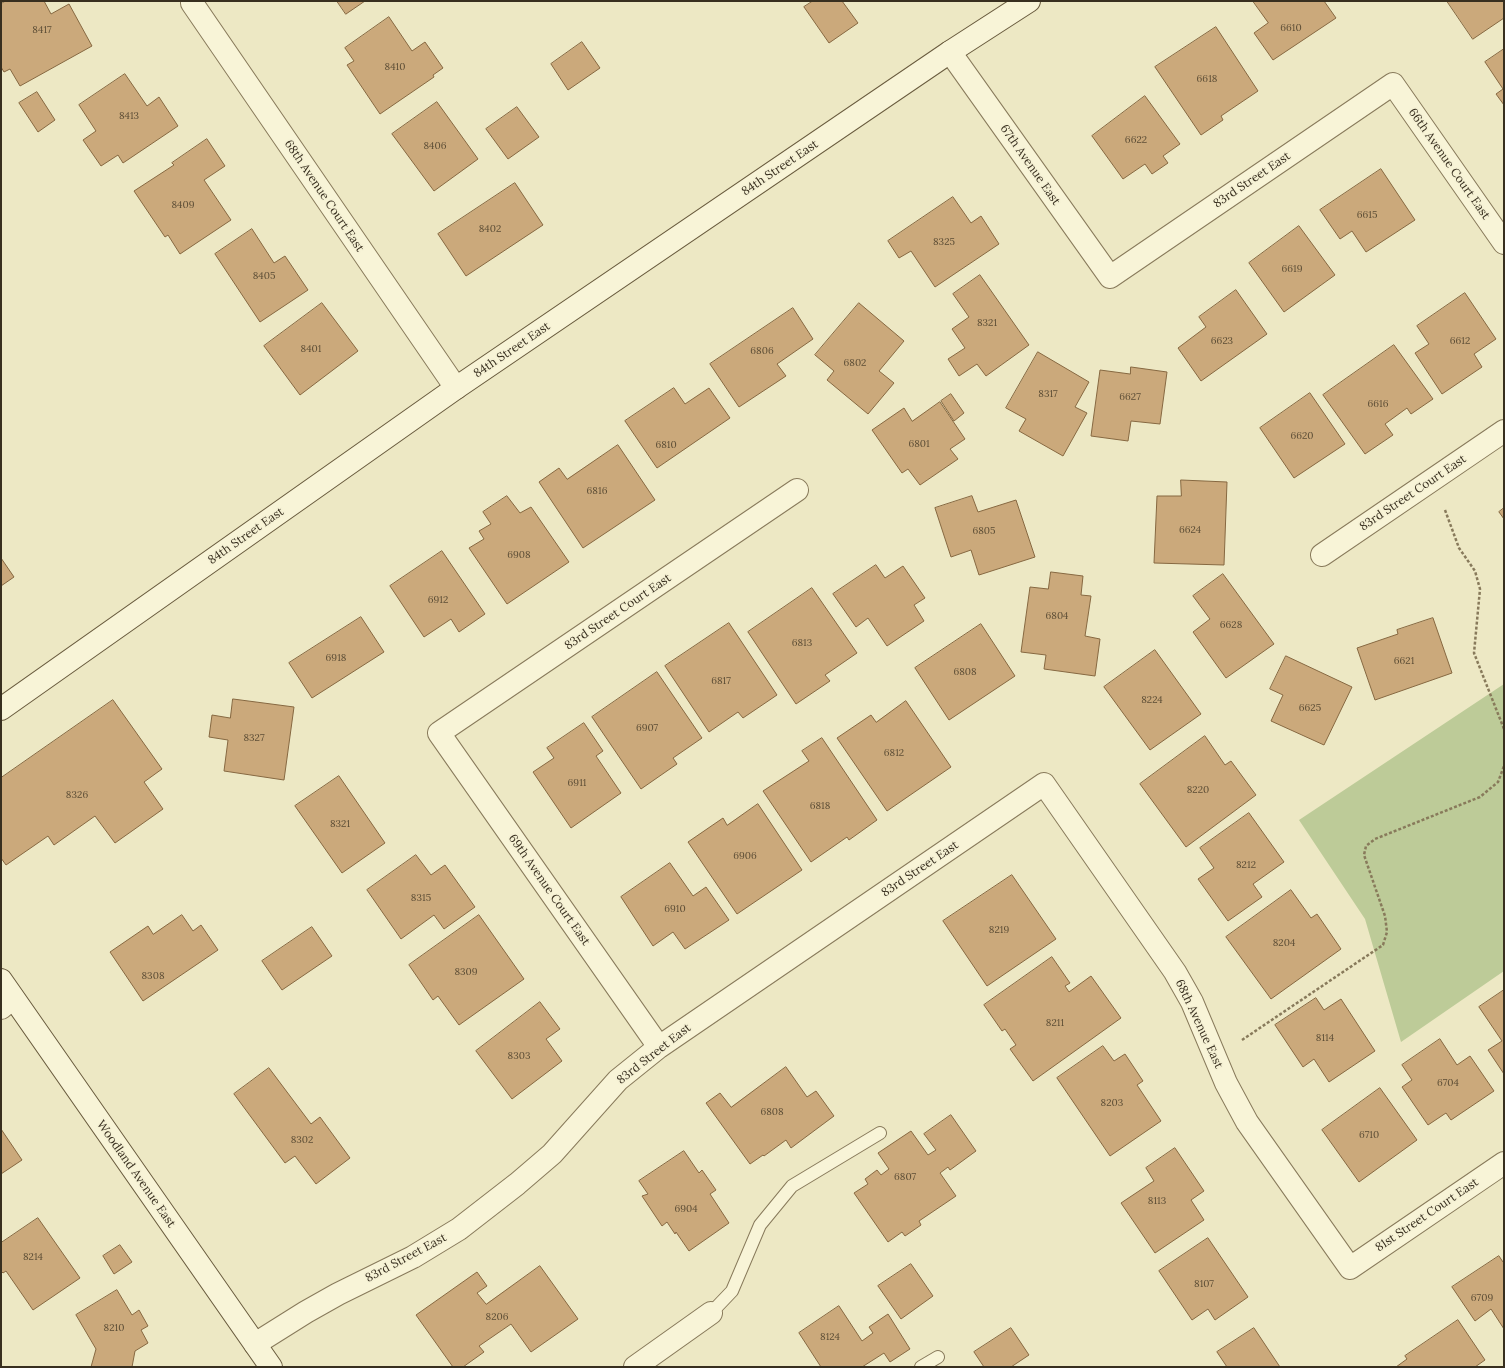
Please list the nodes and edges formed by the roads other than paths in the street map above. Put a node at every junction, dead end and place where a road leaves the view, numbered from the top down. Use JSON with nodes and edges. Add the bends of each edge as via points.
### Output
{"nodes":[{"id":1,"x":1029,"y":1,"type":"edge"},
{"id":2,"x":192,"y":3,"type":"dead end"},
{"id":3,"x":950,"y":52,"type":"junction"},
{"id":4,"x":1393,"y":84,"type":"joint"},
{"id":5,"x":1504,"y":243,"type":"edge"},
{"id":6,"x":1110,"y":277,"type":"joint"},
{"id":7,"x":456,"y":388,"type":"junction"},
{"id":8,"x":1504,"y":431,"type":"edge"},
{"id":9,"x":797,"y":490,"type":"dead end"},
{"id":10,"x":1322,"y":555,"type":"dead end"},
{"id":11,"x":1,"y":708,"type":"edge"},
{"id":12,"x":439,"y":733,"type":"joint"},
{"id":13,"x":1044,"y":784,"type":"joint"},
{"id":14,"x":1,"y":980,"type":"edge"},
{"id":15,"x":7,"y":1003,"type":"edge"},
{"id":16,"x":659,"y":1047,"type":"junction"},
{"id":17,"x":880,"y":1133,"type":"dead end"},
{"id":18,"x":1504,"y":1163,"type":"edge"},
{"id":19,"x":1350,"y":1268,"type":"joint"},
{"id":20,"x":711,"y":1313,"type":"joint"},
{"id":21,"x":255,"y":1344,"type":"junction"},
{"id":22,"x":938,"y":1357,"type":"dead end"},
{"id":23,"x":271,"y":1367,"type":"edge"},
{"id":24,"x":635,"y":1367,"type":"edge"},
{"id":25,"x":921,"y":1367,"type":"edge"}],
"edges":[{"from":1,"to":3,"type":"street","name":"84th Street East"},
{"from":2,"to":7,"type":"street","name":"68th Avenue Court East"},
{"from":3,"to":6,"type":"street","name":"67th Avenue East"},
{"from":3,"to":7,"type":"street","name":"84th Street East"},
{"from":4,"to":5,"type":"street","name":"66th Avenue Court East"},
{"from":4,"to":6,"type":"street","name":"83rd Street East"},
{"from":7,"to":11,"type":"street","name":"84th Street East"},
{"from":8,"to":10,"type":"street","name":"83rd Street Court East"},
{"from":9,"to":12,"type":"street","name":"83rd Street Court East"},
{"from":12,"to":16,"type":"street","name":"69th Avenue Court East"},
{"from":13,"to":16,"type":"street","name":"83rd Street East"},
{"from":13,"to":19,"type":"street","name":"68th Avenue East","via":[[1175,972],[1192,1002],[1226,1083],[1247,1122]]},
{"from":14,"to":15,"type":"street","name":"Woodland Avenue East"},
{"from":15,"to":21,"type":"street","name":"Woodland Avenue East"},
{"from":16,"to":21,"type":"street","name":"83rd Street East","via":[[618,1080],[552,1154],[459,1229],[413,1257],[318,1305]]},
{"from":17,"to":20,"type":"lane","via":[[792,1186],[760,1224],[732,1291]]},
{"from":18,"to":19,"type":"street","name":"81st Street Court East"},
{"from":20,"to":24,"type":"street"},
{"from":21,"to":23,"type":"street","name":"Woodland Avenue East"},
{"from":22,"to":25,"type":"lane"}]}
